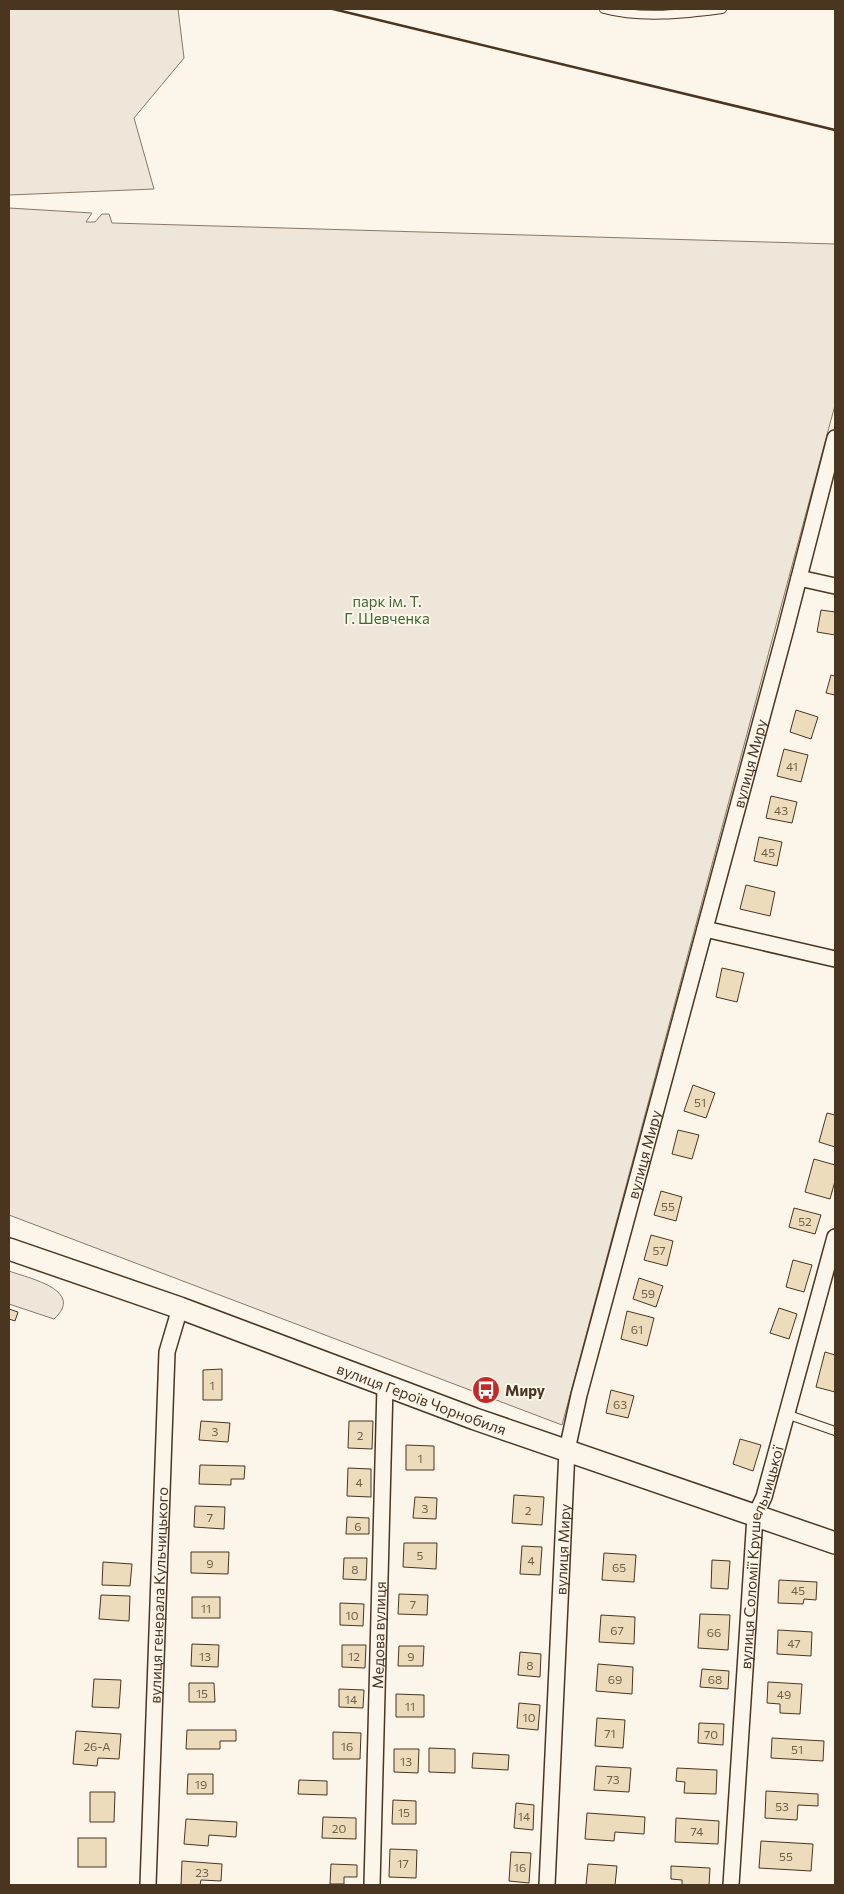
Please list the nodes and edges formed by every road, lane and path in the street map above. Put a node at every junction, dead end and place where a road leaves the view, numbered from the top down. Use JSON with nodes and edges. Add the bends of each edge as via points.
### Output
{"nodes":[{"id":1,"x":604,"y":9,"type":"edge"},
{"id":2,"x":722,"y":9,"type":"edge"},
{"id":3,"x":835,"y":438,"type":"edge"},
{"id":4,"x":799,"y":578,"type":"junction"},
{"id":5,"x":835,"y":586,"type":"edge"},
{"id":6,"x":705,"y":928,"type":"junction"},
{"id":7,"x":835,"y":959,"type":"edge"},
{"id":8,"x":835,"y":1237,"type":"edge"},
{"id":9,"x":9,"y":1250,"type":"edge"},
{"id":10,"x":180,"y":1308,"type":"junction"},
{"id":11,"x":385,"y":1386,"type":"junction"},
{"id":12,"x":786,"y":1414,"type":"junction"},
{"id":13,"x":835,"y":1431,"type":"edge"},
{"id":14,"x":567,"y":1450,"type":"junction"},
{"id":15,"x":756,"y":1516,"type":"junction"},
{"id":16,"x":835,"y":1543,"type":"edge"},
{"id":17,"x":148,"y":1885,"type":"edge"},
{"id":18,"x":372,"y":1885,"type":"edge"},
{"id":19,"x":547,"y":1885,"type":"edge"},
{"id":20,"x":731,"y":1885,"type":"edge"}],
"edges":[{"from":1,"to":2,"type":"lane","via":[[629,13]]},
{"from":3,"to":4,"type":"street","name":"вулиця Миру"},
{"from":4,"to":5,"type":"street"},
{"from":4,"to":6,"type":"street","name":"вулиця Миру"},
{"from":6,"to":7,"type":"street"},
{"from":6,"to":14,"type":"street","name":"вулиця Миру"},
{"from":8,"to":12,"type":"street","name":"вулиця Соломії Крушельницької"},
{"from":9,"to":10,"type":"street","name":"вулиця Героїв Чорнобиля"},
{"from":10,"to":11,"type":"street","name":"вулиця Героїв Чорнобиля"},
{"from":10,"to":17,"type":"street","name":"вулиця генерала Кульчицького","via":[[167,1352]]},
{"from":11,"to":14,"type":"street","name":"вулиця Героїв Чорнобиля"},
{"from":11,"to":18,"type":"street","name":"Медова вулиця"},
{"from":12,"to":13,"type":"lane"},
{"from":12,"to":15,"type":"street","name":"вулиця Соломії Крушельницької"},
{"from":14,"to":15,"type":"street","name":"вулиця Героїв Чорнобиля"},
{"from":14,"to":19,"type":"street","name":"вулиця Миру"},
{"from":15,"to":16,"type":"street","name":"вулиця Героїв Чорнобиля"},
{"from":15,"to":20,"type":"street","name":"вулиця Соломії Крушельницької"}]}
